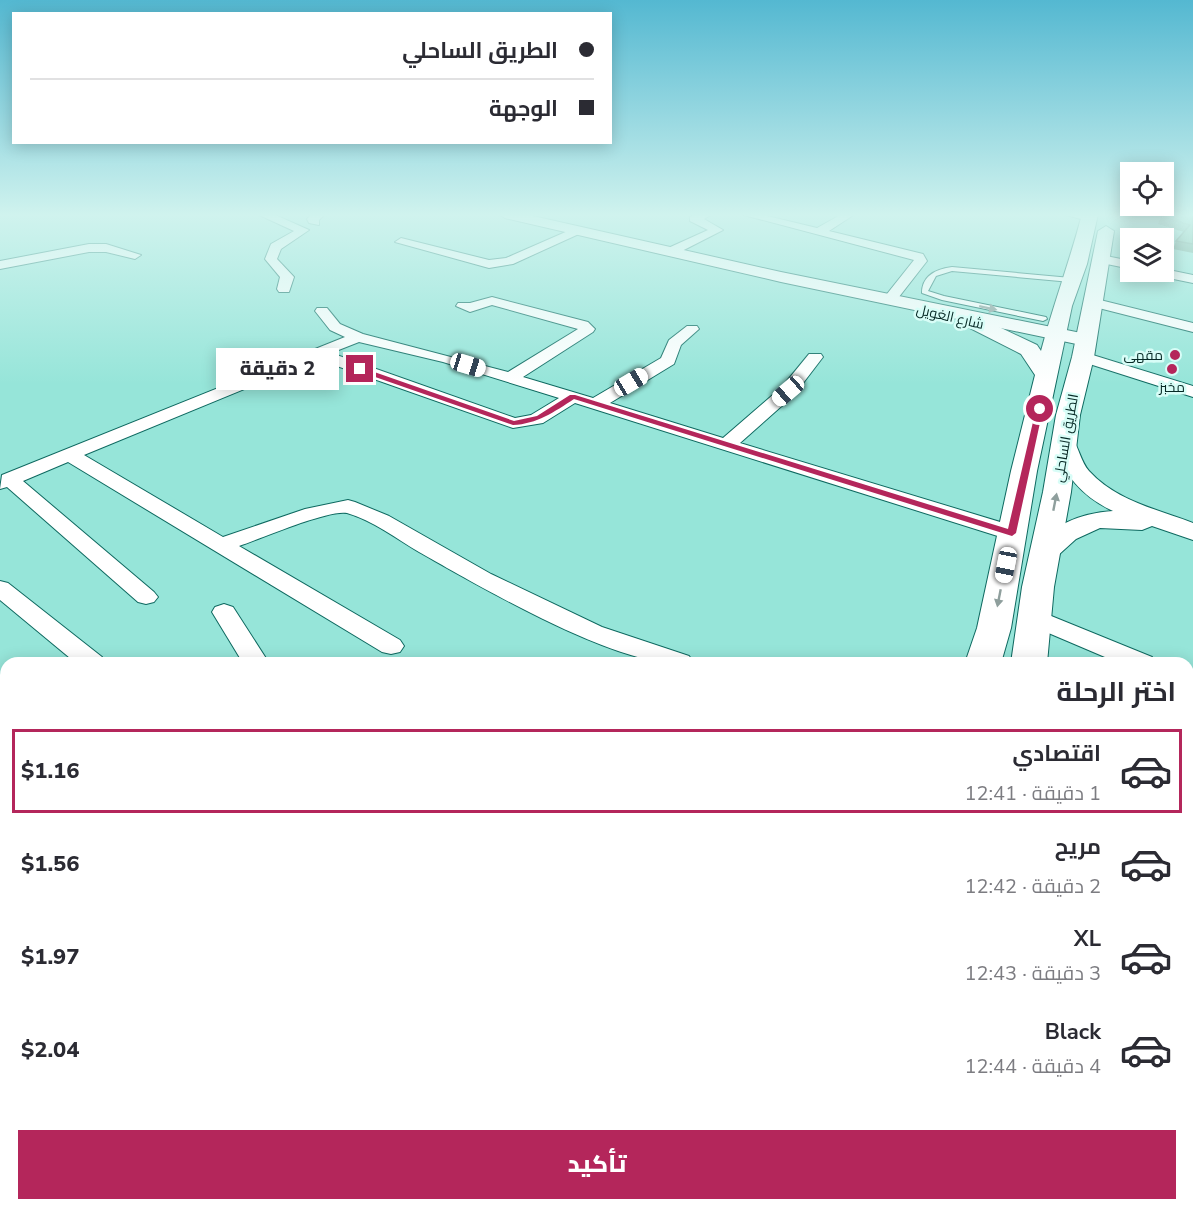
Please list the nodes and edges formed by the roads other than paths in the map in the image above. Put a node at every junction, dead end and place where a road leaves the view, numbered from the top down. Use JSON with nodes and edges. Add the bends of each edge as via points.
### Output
{"nodes":[{"id":1,"x":281,"y":270,"type":"edge"},
{"id":2,"x":752,"y":270,"type":"edge"},
{"id":3,"x":915,"y":270,"type":"edge"},
{"id":4,"x":940,"y":270,"type":"edge"},
{"id":5,"x":967,"y":270,"type":"edge"},
{"id":6,"x":1075,"y":270,"type":"edge"},
{"id":7,"x":1099,"y":270,"type":"edge"},
{"id":8,"x":1174,"y":275,"type":"edge"},
{"id":9,"x":781,"y":277,"type":"junction"},
{"id":10,"x":1193,"y":279,"type":"edge"},
{"id":11,"x":1071,"y":280,"type":"junction"},
{"id":12,"x":284,"y":289,"type":"dead end"},
{"id":13,"x":890,"y":299,"type":"junction"},
{"id":14,"x":1092,"y":302,"type":"junction"},
{"id":15,"x":463,"y":306,"type":"dead end"},
{"id":16,"x":322,"y":311,"type":"dead end"},
{"id":17,"x":971,"y":319,"type":"junction"},
{"id":18,"x":1054,"y":326,"type":"junction"},
{"id":19,"x":1193,"y":328,"type":"edge"},
{"id":20,"x":692,"y":329,"type":"dead end"},
{"id":21,"x":358,"y":337,"type":"junction"},
{"id":22,"x":1085,"y":348,"type":"junction"},
{"id":23,"x":318,"y":354,"type":"junction"},
{"id":24,"x":816,"y":357,"type":"dead end"},
{"id":25,"x":1047,"y":377,"type":"junction"},
{"id":26,"x":510,"y":378,"type":"junction"},
{"id":27,"x":1193,"y":392,"type":"edge"},
{"id":28,"x":573,"y":397,"type":"junction"},
{"id":29,"x":595,"y":404,"type":"junction"},
{"id":30,"x":1064,"y":443,"type":"junction"},
{"id":31,"x":727,"y":444,"type":"junction"},
{"id":32,"x":70,"y":455,"type":"junction"},
{"id":33,"x":5,"y":481,"type":"edge"},
{"id":34,"x":1012,"y":533,"type":"junction"},
{"id":35,"x":1193,"y":534,"type":"edge"},
{"id":36,"x":224,"y":544,"type":"junction"},
{"id":37,"x":1045,"y":552,"type":"junction"},
{"id":38,"x":0,"y":588,"type":"edge"},
{"id":39,"x":146,"y":597,"type":"dead end"},
{"id":40,"x":224,"y":612,"type":"dead end"},
{"id":41,"x":1034,"y":616,"type":"junction"},
{"id":42,"x":391,"y":646,"type":"dead end"},
{"id":43,"x":86,"y":657,"type":"edge"},
{"id":44,"x":252,"y":657,"type":"edge"},
{"id":45,"x":665,"y":657,"type":"edge"},
{"id":46,"x":985,"y":657,"type":"edge"},
{"id":47,"x":1030,"y":657,"type":"edge"},
{"id":48,"x":1129,"y":657,"type":"edge"}],
"edges":[{"from":1,"to":12,"type":"street","via":[[287,277]]},
{"from":2,"to":9,"type":"street","name":"شارع الغويل"},
{"from":3,"to":13,"type":"street"},
{"from":4,"to":18,"type":"lane","one_way":true,"via":[[928,279],[924,292]]},
{"from":11,"to":5,"type":"lane","one_way":true},
{"from":6,"to":11,"type":"highway","name":"الطريق الساحلي"},
{"from":7,"to":14,"type":"highway","name":"الطريق الساحلي"},
{"from":8,"to":10,"type":"street"},
{"from":9,"to":13,"type":"street","name":"شارع الغويل"},
{"from":9,"to":17,"type":"street","name":"شارع الغويل"},
{"from":11,"to":18,"type":"highway","name":"الطريق الساحلي"},
{"from":13,"to":17,"type":"street","name":"شارع الغويل"},
{"from":14,"to":19,"type":"street"},
{"from":14,"to":22,"type":"highway","name":"الطريق الساحلي"},
{"from":15,"to":26,"type":"street","via":[[470,308],[492,301],[586,327],[586,331]]},
{"from":16,"to":21,"type":"street","via":[[335,327]]},
{"from":17,"to":18,"type":"highway"},
{"from":17,"to":25,"type":"highway","via":[[1029,350]]},
{"from":18,"to":22,"type":"street"},
{"from":18,"to":25,"type":"highway","name":"الطريق الساحلي"},
{"from":20,"to":29,"type":"street","via":[[674,343],[668,361]]},
{"from":21,"to":23,"type":"street"},
{"from":21,"to":26,"type":"street"},
{"from":22,"to":27,"type":"street"},
{"from":22,"to":30,"type":"highway","name":"الطريق الساحلي"},
{"from":23,"to":28,"type":"street","via":[[513,423],[528,422]]},
{"from":23,"to":32,"type":"street"},
{"from":24,"to":31,"type":"street","via":[[788,391]]},
{"from":25,"to":34,"type":"highway","name":"الطريق الساحلي"},
{"from":26,"to":28,"type":"street"},
{"from":28,"to":29,"type":"street"},
{"from":29,"to":31,"type":"street"},
{"from":30,"to":35,"type":"street","via":[[1080,476],[1099,492],[1122,506]]},
{"from":37,"to":30,"type":"highway","name":"الطريق الساحلي","one_way":true},
{"from":31,"to":34,"type":"street"},
{"from":32,"to":33,"type":"street"},
{"from":32,"to":36,"type":"street"},
{"from":33,"to":39,"type":"street"},
{"from":34,"to":46,"type":"highway","name":"الطريق الساحلي","one_way":true},
{"from":35,"to":37,"type":"street","via":[[1135,521],[1094,520],[1062,533]]},
{"from":36,"to":42,"type":"street"},
{"from":36,"to":45,"type":"street","via":[[312,513],[348,506],[593,633]]},
{"from":37,"to":41,"type":"highway","name":"الطريق الساحلي"},
{"from":38,"to":43,"type":"street"},
{"from":40,"to":44,"type":"street"},
{"from":41,"to":47,"type":"highway","name":"الطريق الساحلي"},
{"from":41,"to":48,"type":"street"}]}
